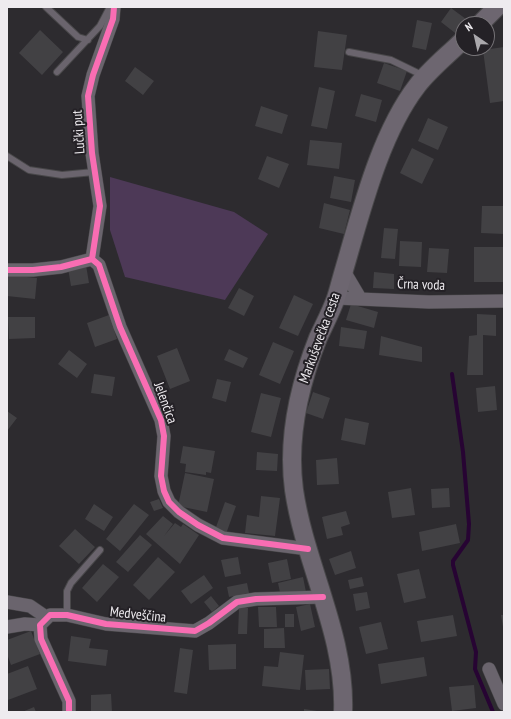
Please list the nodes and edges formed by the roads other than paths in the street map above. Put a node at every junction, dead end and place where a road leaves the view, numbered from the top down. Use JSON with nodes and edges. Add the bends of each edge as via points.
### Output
{"nodes":[{"id":1,"x":46,"y":7,"type":"edge"},
{"id":2,"x":110,"y":7,"type":"edge"},
{"id":3,"x":114,"y":7,"type":"edge"},
{"id":4,"x":497,"y":7,"type":"edge"},
{"id":5,"x":488,"y":16,"type":"edge"},
{"id":6,"x":88,"y":40,"type":"junction"},
{"id":7,"x":455,"y":48,"type":"edge"},
{"id":8,"x":349,"y":52,"type":"dead end"},
{"id":9,"x":57,"y":72,"type":"dead end"},
{"id":10,"x":426,"y":77,"type":"junction"},
{"id":11,"x":7,"y":156,"type":"edge"},
{"id":12,"x":94,"y":172,"type":"junction"},
{"id":13,"x":92,"y":259,"type":"junction"},
{"id":14,"x":7,"y":270,"type":"edge"},
{"id":15,"x":344,"y":272,"type":"junction"},
{"id":16,"x":336,"y":298,"type":"junction"},
{"id":17,"x":360,"y":298,"type":"junction"},
{"id":18,"x":504,"y":301,"type":"edge"},
{"id":19,"x":308,"y":549,"type":"junction"},
{"id":20,"x":100,"y":550,"type":"dead end"},
{"id":21,"x":323,"y":597,"type":"junction"},
{"id":22,"x":7,"y":602,"type":"edge"},
{"id":23,"x":67,"y":615,"type":"junction"},
{"id":24,"x":43,"y":621,"type":"junction"},
{"id":25,"x":7,"y":627,"type":"edge"},
{"id":26,"x":489,"y":669,"type":"dead end"},
{"id":27,"x":504,"y":704,"type":"edge"},
{"id":28,"x":69,"y":712,"type":"edge"},
{"id":29,"x":343,"y":712,"type":"edge"}],
"edges":[{"from":1,"to":6,"type":"lane","via":[[78,37]]},
{"from":2,"to":6,"type":"lane","via":[[100,26]]},
{"from":3,"to":12,"type":"street","name":"Lučki put","via":[[113,19],[88,96]]},
{"from":4,"to":5,"type":"main road"},
{"from":6,"to":9,"type":"lane"},
{"from":7,"to":10,"type":"main road","name":"Markuševečka cesta"},
{"from":8,"to":10,"type":"lane","via":[[391,60]]},
{"from":10,"to":15,"type":"main road","name":"Markuševečka cesta","via":[[417,86],[388,137],[376,167]]},
{"from":11,"to":12,"type":"lane","via":[[30,170],[62,175]]},
{"from":12,"to":13,"type":"street","name":"Lučki put","via":[[100,206]]},
{"from":13,"to":14,"type":"street","via":[[61,267]]},
{"from":13,"to":19,"type":"street","name":"Jelenčica","via":[[99,265],[120,327],[161,420],[164,436],[161,476],[169,502],[198,525],[223,538]]},
{"from":15,"to":16,"type":"main road","name":"Markuševečka cesta"},
{"from":15,"to":17,"type":"street"},
{"from":16,"to":17,"type":"street","name":"Črna voda"},
{"from":16,"to":19,"type":"main road","name":"Markuševečka cesta","via":[[303,379],[294,429],[294,489]]},
{"from":17,"to":18,"type":"street","name":"Črna voda","via":[[429,302]]},
{"from":19,"to":21,"type":"main road","name":"Markuševečka cesta"},
{"from":20,"to":23,"type":"lane","via":[[71,583],[67,591]]},
{"from":21,"to":23,"type":"street","name":"Medveščina","via":[[237,602],[195,631],[106,624]]},
{"from":21,"to":29,"type":"main road","name":"Markuševečka cesta","via":[[340,667]]},
{"from":22,"to":24,"type":"street","via":[[30,606]]},
{"from":23,"to":24,"type":"street","name":"Medveščina","via":[[56,614]]},
{"from":24,"to":25,"type":"street","name":"Medveščina"},
{"from":24,"to":28,"type":"street","via":[[41,639],[69,701]]},
{"from":26,"to":27,"type":"street"}]}
